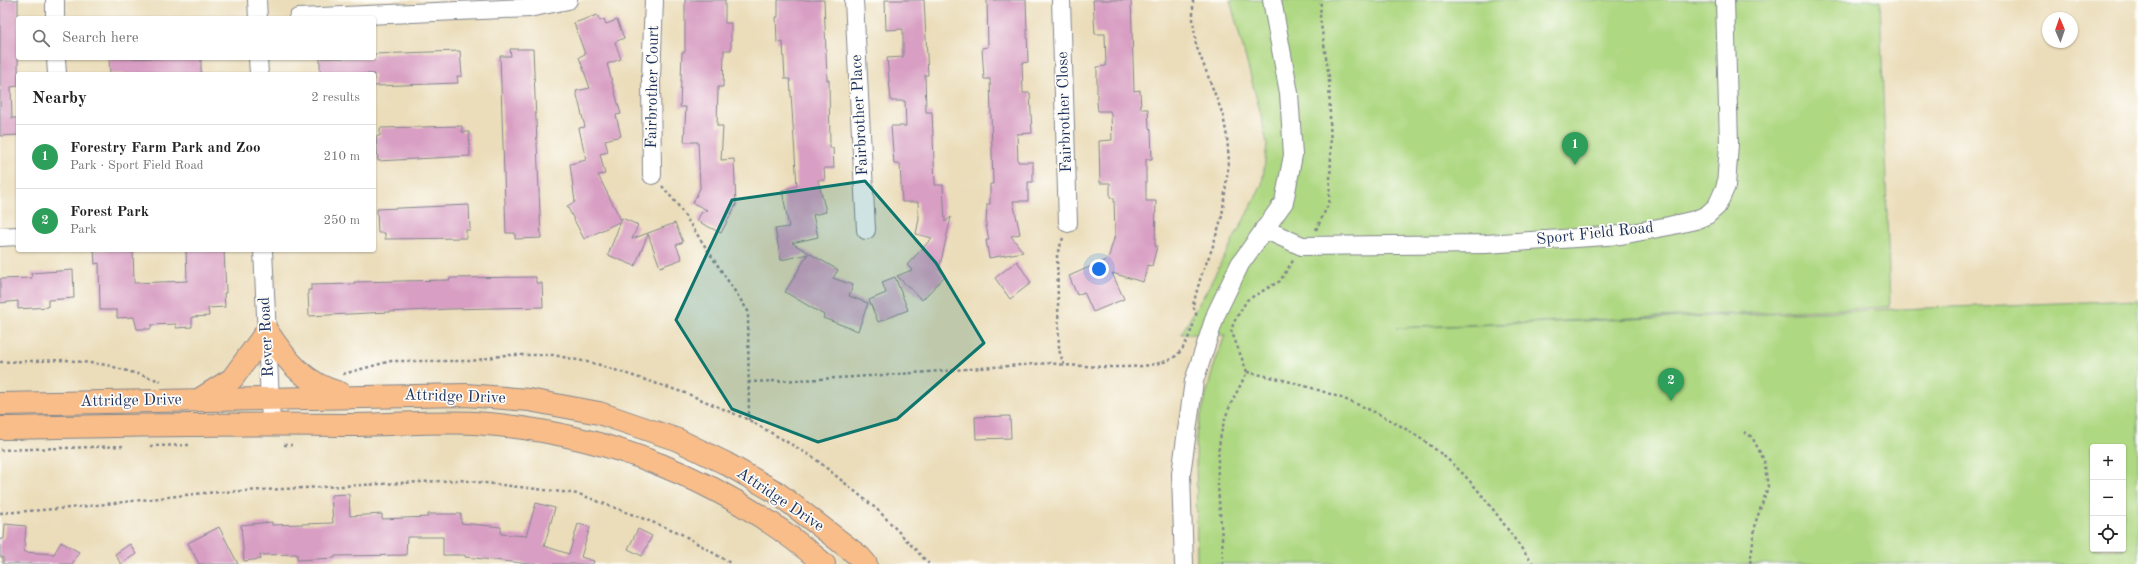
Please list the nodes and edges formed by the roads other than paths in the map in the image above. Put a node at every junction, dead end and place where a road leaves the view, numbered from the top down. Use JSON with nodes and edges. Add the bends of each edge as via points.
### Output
{"nodes":[{"id":1,"x":55,"y":0,"type":"edge"},
{"id":2,"x":257,"y":0,"type":"edge"},
{"id":3,"x":568,"y":0,"type":"edge"},
{"id":4,"x":654,"y":0,"type":"edge"},
{"id":5,"x":854,"y":0,"type":"edge"},
{"id":6,"x":1061,"y":0,"type":"edge"},
{"id":7,"x":1272,"y":0,"type":"edge"},
{"id":8,"x":1725,"y":0,"type":"edge"},
{"id":9,"x":458,"y":6,"type":"edge"},
{"id":10,"x":55,"y":16,"type":"edge"},
{"id":11,"x":258,"y":16,"type":"edge"},
{"id":12,"x":325,"y":16,"type":"edge"},
{"id":13,"x":56,"y":60,"type":"edge"},
{"id":14,"x":258,"y":60,"type":"edge"},
{"id":15,"x":57,"y":72,"type":"edge"},
{"id":16,"x":259,"y":72,"type":"edge"},
{"id":17,"x":652,"y":175,"type":"dead end"},
{"id":18,"x":1068,"y":223,"type":"dead end"},
{"id":19,"x":1264,"y":229,"type":"junction"},
{"id":20,"x":866,"y":230,"type":"dead end"},
{"id":21,"x":16,"y":236,"type":"edge"},
{"id":22,"x":0,"y":237,"type":"edge"},
{"id":23,"x":263,"y":252,"type":"edge"},
{"id":24,"x":267,"y":331,"type":"junction"},
{"id":25,"x":351,"y":396,"type":"junction"},
{"id":26,"x":200,"y":399,"type":"junction"},
{"id":27,"x":270,"y":399,"type":"junction"},
{"id":28,"x":0,"y":404,"type":"edge"},
{"id":29,"x":270,"y":423,"type":"junction"},
{"id":30,"x":0,"y":428,"type":"edge"},
{"id":31,"x":824,"y":564,"type":"edge"},
{"id":32,"x":866,"y":564,"type":"edge"},
{"id":33,"x":1184,"y":564,"type":"edge"}],
"edges":[{"from":1,"to":10,"type":"street"},
{"from":2,"to":11,"type":"street"},
{"from":3,"to":9,"type":"street","via":[[529,8]]},
{"from":4,"to":17,"type":"street","name":"Fairbrother Court","via":[[651,78]]},
{"from":5,"to":20,"type":"street","name":"Fairbrother Place"},
{"from":6,"to":18,"type":"street","name":"Fairbrother Close"},
{"from":7,"to":19,"type":"street","via":[[1289,93],[1293,156],[1284,202]]},
{"from":8,"to":19,"type":"street","name":"Sport Field Road","via":[[1729,144],[1726,186],[1717,206],[1707,215],[1695,220],[1621,235],[1486,244],[1302,246]]},
{"from":9,"to":12,"type":"street"},
{"from":13,"to":15,"type":"street"},
{"from":14,"to":16,"type":"street"},
{"from":19,"to":33,"type":"street","via":[[1204,320],[1181,474]]},
{"from":21,"to":22,"type":"street"},
{"from":23,"to":24,"type":"street","name":"Rever Road"},
{"from":24,"to":25,"type":"main road","via":[[282,354],[303,376],[331,391]]},
{"from":24,"to":26,"type":"main road","via":[[232,379]]},
{"from":24,"to":27,"type":"street","name":"Rever Road"},
{"from":25,"to":27,"type":"main road","name":"Attridge Drive"},
{"from":25,"to":32,"type":"main road","name":"Attridge Drive","via":[[466,395],[529,400],[599,413],[678,440],[725,463],[776,492]]},
{"from":26,"to":27,"type":"main road","name":"Attridge Drive"},
{"from":26,"to":28,"type":"main road","name":"Attridge Drive"},
{"from":27,"to":29,"type":"street","name":"Rever Road"},
{"from":29,"to":30,"type":"main road","name":"Attridge Drive"},
{"from":29,"to":31,"type":"main road","name":"Attridge Drive","via":[[474,423],[535,430],[607,446],[652,460],[732,498],[771,522]]}]}
